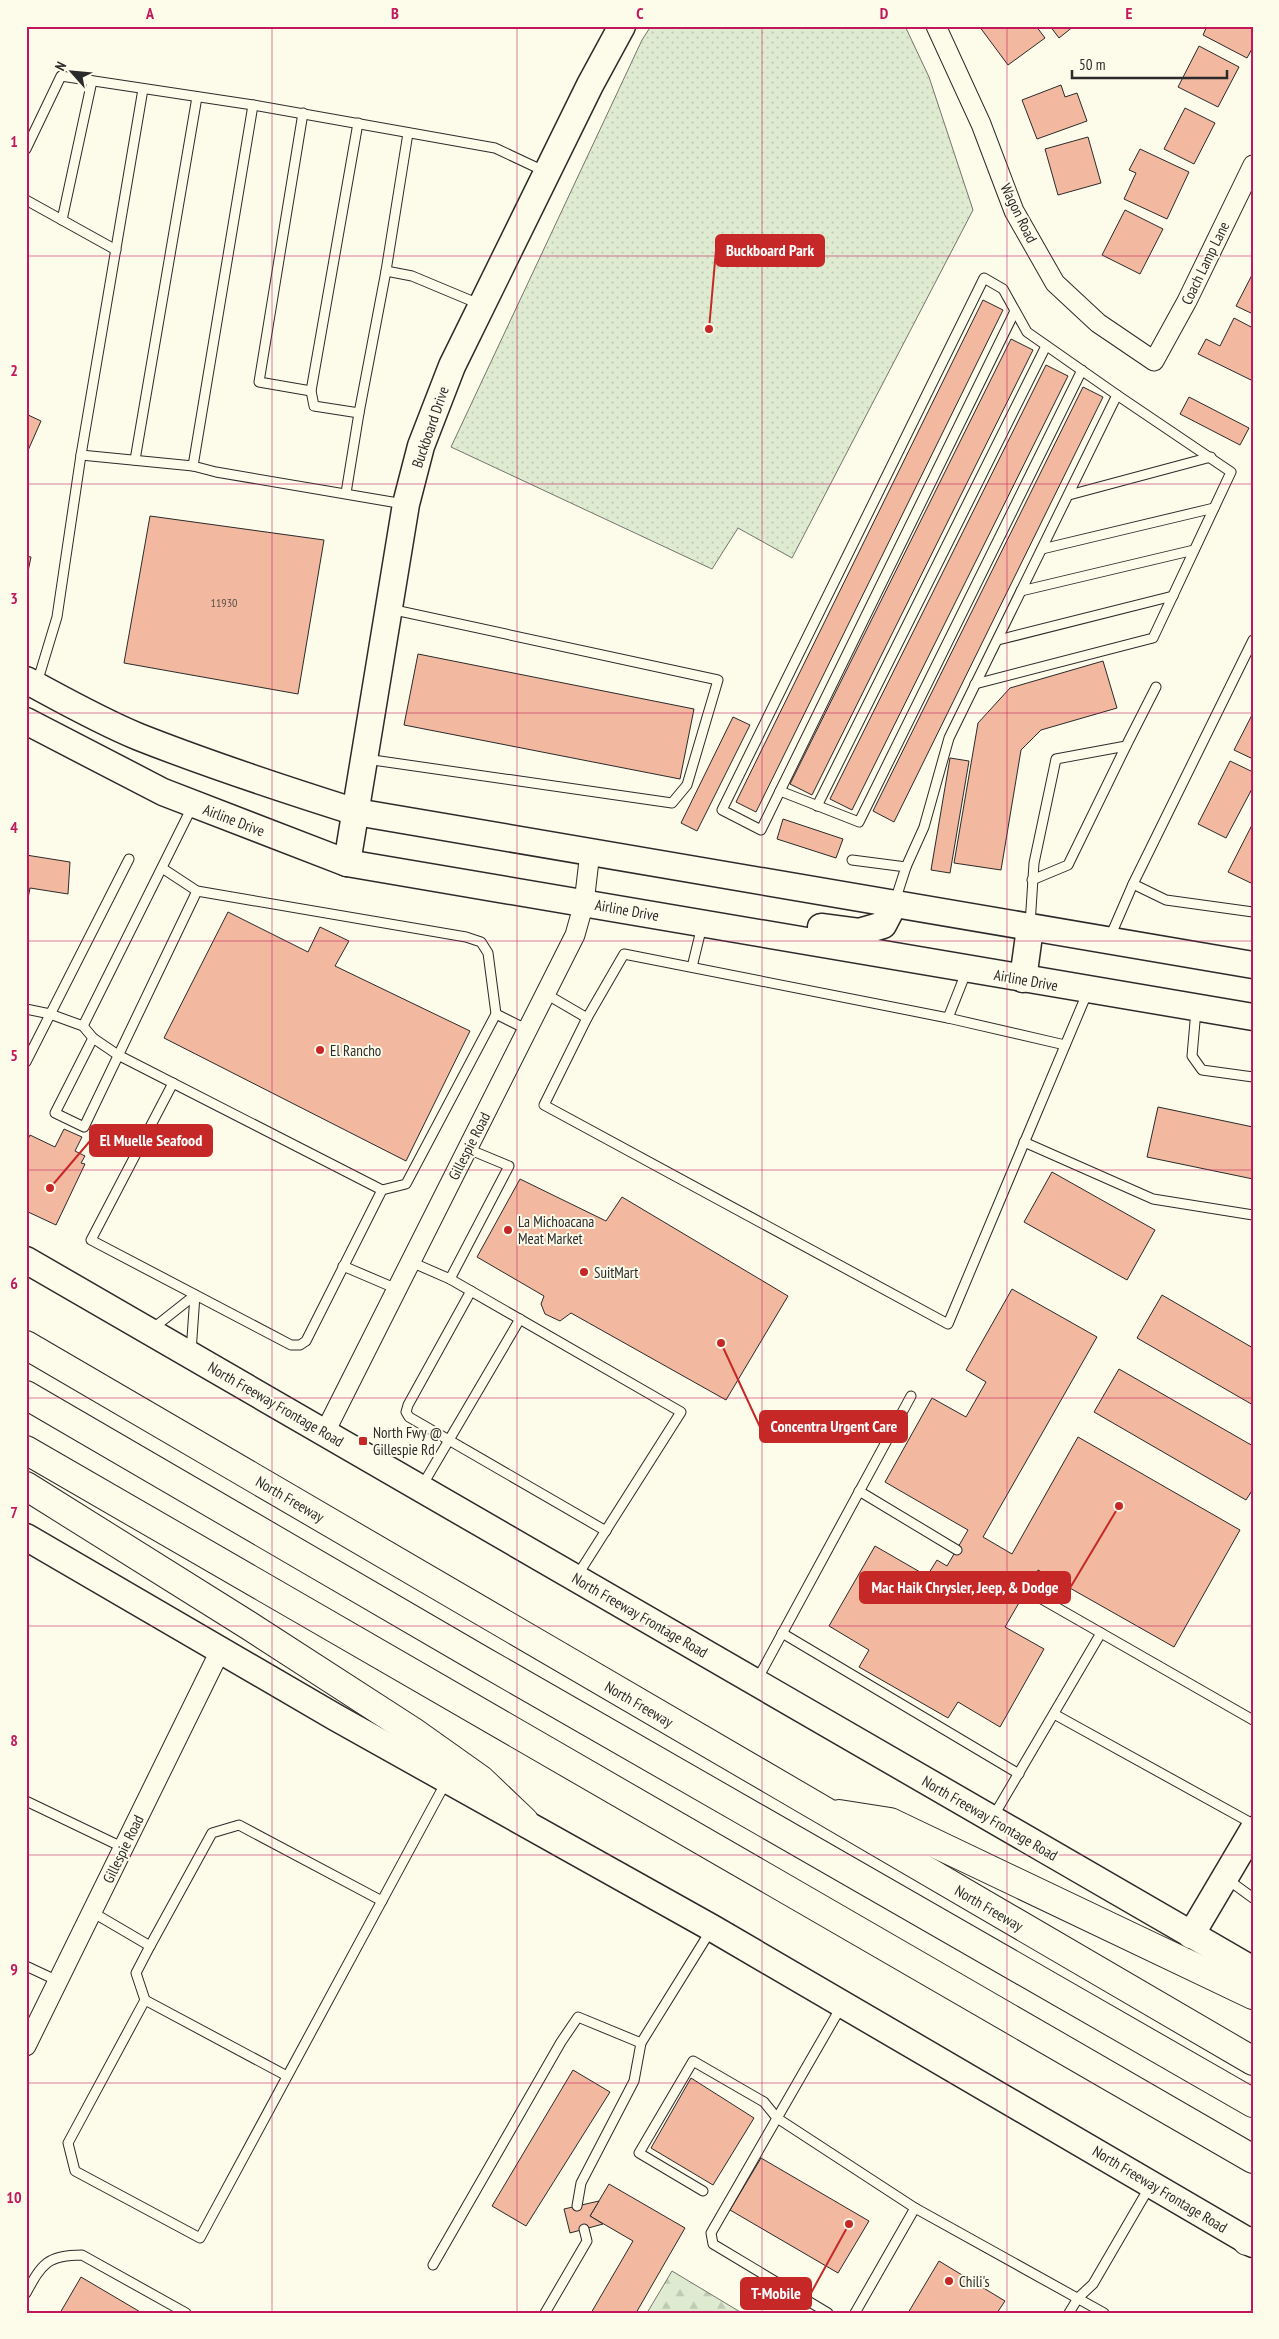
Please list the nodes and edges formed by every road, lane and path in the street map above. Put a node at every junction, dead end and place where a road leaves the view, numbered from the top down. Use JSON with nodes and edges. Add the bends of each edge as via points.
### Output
{"nodes":[{"id":1,"x":622,"y":26,"type":"edge"},
{"id":2,"x":936,"y":26,"type":"edge"},
{"id":3,"x":92,"y":81,"type":"junction"},
{"id":4,"x":143,"y":89,"type":"junction"},
{"id":5,"x":198,"y":97,"type":"junction"},
{"id":6,"x":253,"y":105,"type":"junction"},
{"id":7,"x":303,"y":113,"type":"junction"},
{"id":8,"x":358,"y":123,"type":"junction"},
{"id":9,"x":408,"y":133,"type":"junction"},
{"id":10,"x":26,"y":149,"type":"edge"},
{"id":11,"x":1253,"y":164,"type":"edge"},
{"id":12,"x":547,"y":172,"type":"junction"},
{"id":13,"x":26,"y":200,"type":"edge"},
{"id":14,"x":62,"y":220,"type":"junction"},
{"id":15,"x":116,"y":250,"type":"junction"},
{"id":16,"x":386,"y":271,"type":"junction"},
{"id":17,"x":482,"y":305,"type":"junction"},
{"id":18,"x":1015,"y":311,"type":"junction"},
{"id":19,"x":1046,"y":346,"type":"junction"},
{"id":20,"x":1154,"y":361,"type":"joint"},
{"id":21,"x":1082,"y":370,"type":"junction"},
{"id":22,"x":310,"y":391,"type":"junction"},
{"id":23,"x":1118,"y":395,"type":"junction"},
{"id":24,"x":359,"y":413,"type":"junction"},
{"id":25,"x":81,"y":455,"type":"junction"},
{"id":26,"x":1211,"y":457,"type":"junction"},
{"id":27,"x":135,"y":460,"type":"junction"},
{"id":28,"x":193,"y":466,"type":"junction"},
{"id":29,"x":346,"y":493,"type":"junction"},
{"id":30,"x":1069,"y":495,"type":"junction"},
{"id":31,"x":406,"y":504,"type":"junction"},
{"id":32,"x":1214,"y":508,"type":"junction"},
{"id":33,"x":1042,"y":548,"type":"junction"},
{"id":34,"x":1194,"y":550,"type":"junction"},
{"id":35,"x":1021,"y":591,"type":"junction"},
{"id":36,"x":1172,"y":596,"type":"junction"},
{"id":37,"x":390,"y":609,"type":"junction"},
{"id":38,"x":998,"y":640,"type":"junction"},
{"id":39,"x":1253,"y":640,"type":"edge"},
{"id":40,"x":31,"y":683,"type":"edge"},
{"id":41,"x":975,"y":684,"type":"junction"},
{"id":42,"x":1156,"y":687,"type":"dead end"},
{"id":43,"x":74,"y":706,"type":"junction"},
{"id":44,"x":26,"y":711,"type":"edge"},
{"id":45,"x":26,"y":721,"type":"edge"},
{"id":46,"x":1126,"y":746,"type":"junction"},
{"id":47,"x":365,"y":759,"type":"junction"},
{"id":48,"x":780,"y":792,"type":"junction"},
{"id":49,"x":194,"y":804,"type":"junction"},
{"id":50,"x":817,"y":806,"type":"junction"},
{"id":51,"x":356,"y":812,"type":"junction"},
{"id":52,"x":590,"y":852,"type":"junction"},
{"id":53,"x":129,"y":859,"type":"dead end"},
{"id":54,"x":852,"y":860,"type":"dead end"},
{"id":55,"x":347,"y":863,"type":"junction"},
{"id":56,"x":906,"y":866,"type":"junction"},
{"id":57,"x":162,"y":868,"type":"junction"},
{"id":58,"x":1032,"y":880,"type":"junction"},
{"id":59,"x":1132,"y":884,"type":"junction"},
{"id":60,"x":197,"y":890,"type":"junction"},
{"id":61,"x":584,"y":903,"type":"junction"},
{"id":62,"x":894,"y":904,"type":"junction"},
{"id":63,"x":1253,"y":912,"type":"edge"},
{"id":64,"x":702,"y":924,"type":"junction"},
{"id":65,"x":1030,"y":928,"type":"junction"},
{"id":66,"x":797,"y":940,"type":"junction"},
{"id":67,"x":1108,"y":942,"type":"junction"},
{"id":68,"x":1253,"y":965,"type":"edge"},
{"id":69,"x":692,"y":967,"type":"junction"},
{"id":70,"x":967,"y":970,"type":"junction"},
{"id":71,"x":1023,"y":980,"type":"junction"},
{"id":72,"x":1088,"y":990,"type":"junction"},
{"id":73,"x":546,"y":994,"type":"junction"},
{"id":74,"x":1196,"y":1008,"type":"junction"},
{"id":75,"x":26,"y":1009,"type":"edge"},
{"id":76,"x":50,"y":1014,"type":"junction"},
{"id":77,"x":496,"y":1014,"type":"junction"},
{"id":78,"x":1253,"y":1017,"type":"edge"},
{"id":79,"x":587,"y":1018,"type":"junction"},
{"id":80,"x":948,"y":1018,"type":"junction"},
{"id":81,"x":83,"y":1026,"type":"junction"},
{"id":82,"x":528,"y":1030,"type":"junction"},
{"id":83,"x":93,"y":1038,"type":"junction"},
{"id":84,"x":1065,"y":1045,"type":"junction"},
{"id":85,"x":118,"y":1055,"type":"junction"},
{"id":86,"x":26,"y":1062,"type":"edge"},
{"id":87,"x":1253,"y":1077,"type":"edge"},
{"id":88,"x":173,"y":1083,"type":"junction"},
{"id":89,"x":1024,"y":1142,"type":"junction"},
{"id":90,"x":468,"y":1149,"type":"junction"},
{"id":91,"x":382,"y":1190,"type":"junction"},
{"id":92,"x":1253,"y":1216,"type":"edge"},
{"id":93,"x":26,"y":1260,"type":"edge"},
{"id":94,"x":411,"y":1262,"type":"junction"},
{"id":95,"x":343,"y":1266,"type":"junction"},
{"id":96,"x":450,"y":1279,"type":"junction"},
{"id":97,"x":397,"y":1289,"type":"junction"},
{"id":98,"x":471,"y":1291,"type":"junction"},
{"id":99,"x":194,"y":1295,"type":"junction"},
{"id":100,"x":520,"y":1319,"type":"junction"},
{"id":101,"x":150,"y":1331,"type":"junction"},
{"id":102,"x":26,"y":1345,"type":"edge"},
{"id":103,"x":190,"y":1354,"type":"junction"},
{"id":104,"x":26,"y":1395,"type":"edge"},
{"id":105,"x":912,"y":1396,"type":"dead end"},
{"id":106,"x":325,"y":1432,"type":"junction"},
{"id":107,"x":449,"y":1440,"type":"junction"},
{"id":108,"x":26,"y":1450,"type":"edge"},
{"id":109,"x":26,"y":1486,"type":"edge"},
{"id":110,"x":421,"y":1488,"type":"junction"},
{"id":111,"x":860,"y":1491,"type":"junction"},
{"id":112,"x":606,"y":1531,"type":"junction"},
{"id":113,"x":27,"y":1539,"type":"edge"},
{"id":114,"x":957,"y":1550,"type":"dead end"},
{"id":115,"x":576,"y":1578,"type":"junction"},
{"id":116,"x":1026,"y":1590,"type":"dead end"},
{"id":117,"x":782,"y":1633,"type":"junction"},
{"id":118,"x":1101,"y":1633,"type":"junction"},
{"id":119,"x":220,"y":1651,"type":"junction"},
{"id":120,"x":756,"y":1682,"type":"junction"},
{"id":121,"x":1054,"y":1714,"type":"junction"},
{"id":122,"x":1253,"y":1720,"type":"edge"},
{"id":123,"x":1019,"y":1774,"type":"junction"},
{"id":124,"x":448,"y":1780,"type":"junction"},
{"id":125,"x":26,"y":1801,"type":"edge"},
{"id":126,"x":824,"y":1812,"type":"junction"},
{"id":127,"x":992,"y":1819,"type":"junction"},
{"id":128,"x":524,"y":1822,"type":"junction"},
{"id":129,"x":1253,"y":1824,"type":"edge"},
{"id":130,"x":1253,"y":1830,"type":"edge"},
{"id":131,"x":124,"y":1848,"type":"junction"},
{"id":132,"x":1225,"y":1878,"type":"junction"},
{"id":133,"x":1253,"y":1898,"type":"edge"},
{"id":134,"x":382,"y":1901,"type":"junction"},
{"id":135,"x":92,"y":1912,"type":"junction"},
{"id":136,"x":712,"y":1928,"type":"junction"},
{"id":137,"x":1191,"y":1935,"type":"junction"},
{"id":138,"x":150,"y":1946,"type":"junction"},
{"id":139,"x":26,"y":1966,"type":"edge"},
{"id":140,"x":1253,"y":1970,"type":"edge"},
{"id":141,"x":58,"y":1981,"type":"junction"},
{"id":142,"x":1253,"y":1995,"type":"edge"},
{"id":143,"x":145,"y":2000,"type":"junction"},
{"id":144,"x":843,"y":2004,"type":"junction"},
{"id":145,"x":641,"y":2043,"type":"junction"},
{"id":146,"x":26,"y":2046,"type":"edge"},
{"id":147,"x":1253,"y":2061,"type":"edge"},
{"id":148,"x":287,"y":2076,"type":"junction"},
{"id":149,"x":1253,"y":2103,"type":"edge"},
{"id":150,"x":777,"y":2118,"type":"junction"},
{"id":151,"x":1253,"y":2159,"type":"edge"},
{"id":152,"x":1151,"y":2183,"type":"junction"},
{"id":153,"x":703,"y":2191,"type":"dead end"},
{"id":154,"x":577,"y":2206,"type":"dead end"},
{"id":155,"x":916,"y":2208,"type":"junction"},
{"id":156,"x":584,"y":2229,"type":"dead end"},
{"id":157,"x":1251,"y":2242,"type":"edge"},
{"id":158,"x":433,"y":2265,"type":"dead end"},
{"id":159,"x":26,"y":2293,"type":"edge"},
{"id":160,"x":1078,"y":2298,"type":"junction"},
{"id":161,"x":186,"y":2313,"type":"edge"},
{"id":162,"x":545,"y":2313,"type":"edge"},
{"id":163,"x":828,"y":2313,"type":"edge"},
{"id":164,"x":855,"y":2313,"type":"edge"},
{"id":165,"x":1069,"y":2313,"type":"edge"},
{"id":166,"x":1104,"y":2313,"type":"edge"}],
"edges":[{"from":1,"to":12,"type":"main road","name":"Buckboard Drive"},
{"from":2,"to":20,"type":"street","name":"Wagon Road","via":[[982,124],[1014,211],[1055,283],[1098,323]]},
{"from":3,"to":4,"type":"lane"},
{"from":3,"to":10,"type":"lane","via":[[61,76]]},
{"from":3,"to":14,"type":"lane"},
{"from":4,"to":5,"type":"lane"},
{"from":4,"to":15,"type":"lane"},
{"from":5,"to":6,"type":"lane"},
{"from":5,"to":27,"type":"lane"},
{"from":6,"to":7,"type":"lane"},
{"from":6,"to":28,"type":"lane"},
{"from":7,"to":8,"type":"lane"},
{"from":7,"to":22,"type":"lane","via":[[259,382]]},
{"from":8,"to":9,"type":"lane"},
{"from":8,"to":22,"type":"lane"},
{"from":9,"to":12,"type":"lane","via":[[495,148]]},
{"from":9,"to":16,"type":"lane"},
{"from":11,"to":20,"type":"street","name":"Coach Lamp Lane","via":[[1187,301]]},
{"from":12,"to":17,"type":"main road","name":"Buckboard Drive"},
{"from":13,"to":14,"type":"lane"},
{"from":14,"to":15,"type":"lane"},
{"from":15,"to":25,"type":"lane"},
{"from":16,"to":17,"type":"lane","via":[[412,276]]},
{"from":16,"to":24,"type":"lane"},
{"from":17,"to":31,"type":"main road","name":"Buckboard Drive","via":[[452,366],[421,446]]},
{"from":18,"to":19,"type":"lane","via":[[1027,332]]},
{"from":18,"to":48,"type":"lane"},
{"from":18,"to":48,"type":"lane","via":[[1003,289],[984,278],[722,810],[761,830]]},
{"from":19,"to":21,"type":"lane"},
{"from":19,"to":50,"type":"lane"},
{"from":21,"to":23,"type":"lane"},
{"from":21,"to":50,"type":"lane","via":[[859,822]]},
{"from":22,"to":24,"type":"lane","via":[[314,406]]},
{"from":23,"to":26,"type":"lane"},
{"from":23,"to":30,"type":"lane"},
{"from":24,"to":29,"type":"lane"},
{"from":25,"to":27,"type":"lane"},
{"from":25,"to":40,"type":"lane","via":[[57,617]]},
{"from":26,"to":30,"type":"lane"},
{"from":26,"to":32,"type":"lane","via":[[1231,472]]},
{"from":27,"to":28,"type":"lane"},
{"from":28,"to":29,"type":"lane"},
{"from":29,"to":31,"type":"lane"},
{"from":30,"to":33,"type":"lane"},
{"from":31,"to":37,"type":"main road","name":"Buckboard Drive"},
{"from":32,"to":33,"type":"lane"},
{"from":32,"to":34,"type":"lane"},
{"from":33,"to":35,"type":"lane"},
{"from":34,"to":35,"type":"lane"},
{"from":34,"to":36,"type":"lane"},
{"from":35,"to":38,"type":"lane"},
{"from":36,"to":38,"type":"lane"},
{"from":36,"to":41,"type":"lane","via":[[1153,638]]},
{"from":37,"to":47,"type":"main road","name":"Buckboard Drive"},
{"from":37,"to":47,"type":"lane","via":[[718,680],[687,785],[672,803]]},
{"from":38,"to":41,"type":"lane"},
{"from":39,"to":59,"type":"lane"},
{"from":40,"to":43,"type":"main road"},
{"from":41,"to":56,"type":"lane","via":[[949,738],[924,828]]},
{"from":42,"to":46,"type":"lane"},
{"from":43,"to":44,"type":"main road","via":[[30,706]]},
{"from":43,"to":51,"type":"main road","via":[[137,736],[255,780]]},
{"from":45,"to":49,"type":"main road","name":"Airline Drive","via":[[163,792]]},
{"from":46,"to":58,"type":"lane","via":[[1068,865]]},
{"from":46,"to":58,"type":"lane","via":[[1056,759]]},
{"from":47,"to":51,"type":"main road","name":"Buckboard Drive"},
{"from":48,"to":50,"type":"lane"},
{"from":49,"to":55,"type":"main road","name":"Airline Drive"},
{"from":49,"to":57,"type":"lane"},
{"from":51,"to":52,"type":"main road"},
{"from":51,"to":55,"type":"main road","name":"Buckboard Drive"},
{"from":52,"to":61,"type":"street","name":"Gillespie Road"},
{"from":52,"to":62,"type":"main road"},
{"from":53,"to":76,"type":"lane"},
{"from":54,"to":56,"type":"lane"},
{"from":55,"to":61,"type":"main road","name":"Airline Drive"},
{"from":56,"to":62,"type":"lane"},
{"from":57,"to":60,"type":"lane"},
{"from":57,"to":81,"type":"lane"},
{"from":58,"to":65,"type":"lane"},
{"from":59,"to":63,"type":"lane","via":[[1166,900]]},
{"from":59,"to":67,"type":"lane"},
{"from":60,"to":77,"type":"lane","via":[[481,942],[488,953]]},
{"from":60,"to":85,"type":"lane"},
{"from":61,"to":64,"type":"main road","name":"Airline Drive"},
{"from":61,"to":73,"type":"street","name":"Gillespie Road","via":[[575,935]]},
{"from":62,"to":65,"type":"main road"},
{"from":62,"to":66,"type":"main road","via":[[883,925],[859,932],[820,927]]},
{"from":64,"to":66,"type":"main road","name":"Airline Drive"},
{"from":64,"to":69,"type":"lane"},
{"from":65,"to":67,"type":"main road"},
{"from":65,"to":71,"type":"main road"},
{"from":66,"to":70,"type":"main road","name":"Airline Drive"},
{"from":67,"to":68,"type":"main road"},
{"from":69,"to":79,"type":"lane","via":[[624,954]]},
{"from":69,"to":80,"type":"lane"},
{"from":70,"to":71,"type":"main road","name":"Airline Drive"},
{"from":70,"to":80,"type":"lane"},
{"from":71,"to":72,"type":"main road","name":"Airline Drive"},
{"from":72,"to":74,"type":"main road","name":"Airline Drive"},
{"from":72,"to":84,"type":"lane"},
{"from":73,"to":79,"type":"lane"},
{"from":73,"to":82,"type":"street","name":"Gillespie Road"},
{"from":74,"to":78,"type":"main road","name":"Airline Drive"},
{"from":74,"to":87,"type":"lane","via":[[1192,1056],[1196,1063],[1202,1070]]},
{"from":75,"to":76,"type":"lane"},
{"from":76,"to":81,"type":"lane"},
{"from":76,"to":86,"type":"lane"},
{"from":77,"to":82,"type":"lane"},
{"from":77,"to":91,"type":"lane","via":[[406,1184]]},
{"from":79,"to":89,"type":"lane","via":[[544,1105],[948,1324]]},
{"from":80,"to":84,"type":"lane"},
{"from":81,"to":83,"type":"lane"},
{"from":82,"to":90,"type":"street","name":"Gillespie Road"},
{"from":83,"to":85,"type":"lane"},
{"from":83,"to":85,"type":"lane","via":[[54,1113],[84,1127]]},
{"from":84,"to":89,"type":"lane"},
{"from":85,"to":88,"type":"lane"},
{"from":88,"to":91,"type":"lane"},
{"from":88,"to":99,"type":"lane","via":[[92,1240]]},
{"from":89,"to":92,"type":"lane","via":[[1152,1199]]},
{"from":90,"to":94,"type":"street","name":"Gillespie Road"},
{"from":90,"to":96,"type":"lane","via":[[509,1166]]},
{"from":91,"to":95,"type":"lane"},
{"from":93,"to":101,"type":"main road","name":"North Freeway Frontage Road"},
{"from":94,"to":96,"type":"lane"},
{"from":94,"to":97,"type":"street","name":"Gillespie Road"},
{"from":95,"to":97,"type":"lane"},
{"from":95,"to":99,"type":"lane","via":[[306,1341],[300,1344],[291,1345]]},
{"from":96,"to":98,"type":"lane"},
{"from":97,"to":106,"type":"street","name":"Gillespie Road"},
{"from":98,"to":100,"type":"lane"},
{"from":98,"to":107,"type":"lane","via":[[406,1412],[409,1417]]},
{"from":99,"to":101,"type":"lane"},
{"from":99,"to":103,"type":"lane"},
{"from":100,"to":107,"type":"lane"},
{"from":100,"to":112,"type":"lane","via":[[681,1412]]},
{"from":101,"to":103,"type":"main road","name":"North Freeway Frontage Road"},
{"from":102,"to":126,"type":"highway","name":"North Freeway"},
{"from":103,"to":106,"type":"main road","name":"North Freeway Frontage Road"},
{"from":104,"to":149,"type":"highway"},
{"from":105,"to":111,"type":"lane"},
{"from":106,"to":110,"type":"main road","name":"North Freeway Frontage Road"},
{"from":107,"to":110,"type":"lane"},
{"from":107,"to":112,"type":"lane"},
{"from":108,"to":151,"type":"highway"},
{"from":109,"to":128,"type":"highway","via":[[412,1731],[481,1780]]},
{"from":110,"to":115,"type":"main road","name":"North Freeway Frontage Road"},
{"from":111,"to":114,"type":"lane"},
{"from":111,"to":117,"type":"lane"},
{"from":112,"to":115,"type":"lane"},
{"from":113,"to":119,"type":"main road","name":"North Freeway Frontage Road"},
{"from":115,"to":120,"type":"main road","name":"North Freeway Frontage Road"},
{"from":116,"to":118,"type":"lane"},
{"from":117,"to":120,"type":"lane"},
{"from":117,"to":123,"type":"lane"},
{"from":118,"to":121,"type":"lane"},
{"from":118,"to":122,"type":"lane"},
{"from":119,"to":124,"type":"main road","name":"North Freeway Frontage Road"},
{"from":119,"to":131,"type":"street","name":"Gillespie Road"},
{"from":120,"to":127,"type":"main road","name":"North Freeway Frontage Road"},
{"from":121,"to":123,"type":"lane"},
{"from":121,"to":129,"type":"lane"},
{"from":123,"to":127,"type":"lane"},
{"from":124,"to":128,"type":"main road","name":"North Freeway Frontage Road"},
{"from":124,"to":134,"type":"lane"},
{"from":125,"to":131,"type":"lane"},
{"from":126,"to":142,"type":"highway","via":[[890,1822]]},
{"from":126,"to":147,"type":"highway","name":"North Freeway"},
{"from":127,"to":137,"type":"main road","name":"North Freeway Frontage Road"},
{"from":128,"to":136,"type":"main road","name":"North Freeway Frontage Road"},
{"from":130,"to":132,"type":"main road"},
{"from":131,"to":135,"type":"street","name":"Gillespie Road"},
{"from":132,"to":133,"type":"lane"},
{"from":132,"to":137,"type":"main road"},
{"from":134,"to":138,"type":"lane","via":[[238,1825],[212,1833]]},
{"from":134,"to":148,"type":"lane"},
{"from":135,"to":138,"type":"lane"},
{"from":135,"to":141,"type":"street","name":"Gillespie Road"},
{"from":136,"to":144,"type":"main road","name":"North Freeway Frontage Road"},
{"from":136,"to":145,"type":"lane"},
{"from":137,"to":140,"type":"main road","name":"North Freeway Frontage Road"},
{"from":138,"to":143,"type":"lane","via":[[136,1973]]},
{"from":139,"to":141,"type":"lane"},
{"from":141,"to":146,"type":"street","name":"Gillespie Road"},
{"from":143,"to":148,"type":"lane"},
{"from":143,"to":148,"type":"lane","via":[[68,2143],[75,2171],[200,2238]]},
{"from":144,"to":150,"type":"lane"},
{"from":144,"to":152,"type":"main road","name":"North Freeway Frontage Road"},
{"from":145,"to":154,"type":"lane","via":[[634,2081],[581,2183]]},
{"from":145,"to":158,"type":"lane","via":[[578,2018],[556,2050]]},
{"from":150,"to":153,"type":"lane","via":[[764,2102],[693,2061],[639,2153]]},
{"from":150,"to":155,"type":"lane"},
{"from":150,"to":163,"type":"lane","via":[[710,2233],[713,2244]]},
{"from":152,"to":157,"type":"main road","name":"North Freeway Frontage Road"},
{"from":152,"to":160,"type":"lane","via":[[1093,2284]]},
{"from":155,"to":160,"type":"lane"},
{"from":155,"to":164,"type":"lane"},
{"from":156,"to":162,"type":"lane","via":[[588,2242]]},
{"from":159,"to":161,"type":"lane","via":[[40,2268],[54,2258],[82,2255]]},
{"from":160,"to":165,"type":"lane"},
{"from":160,"to":166,"type":"lane"}]}
